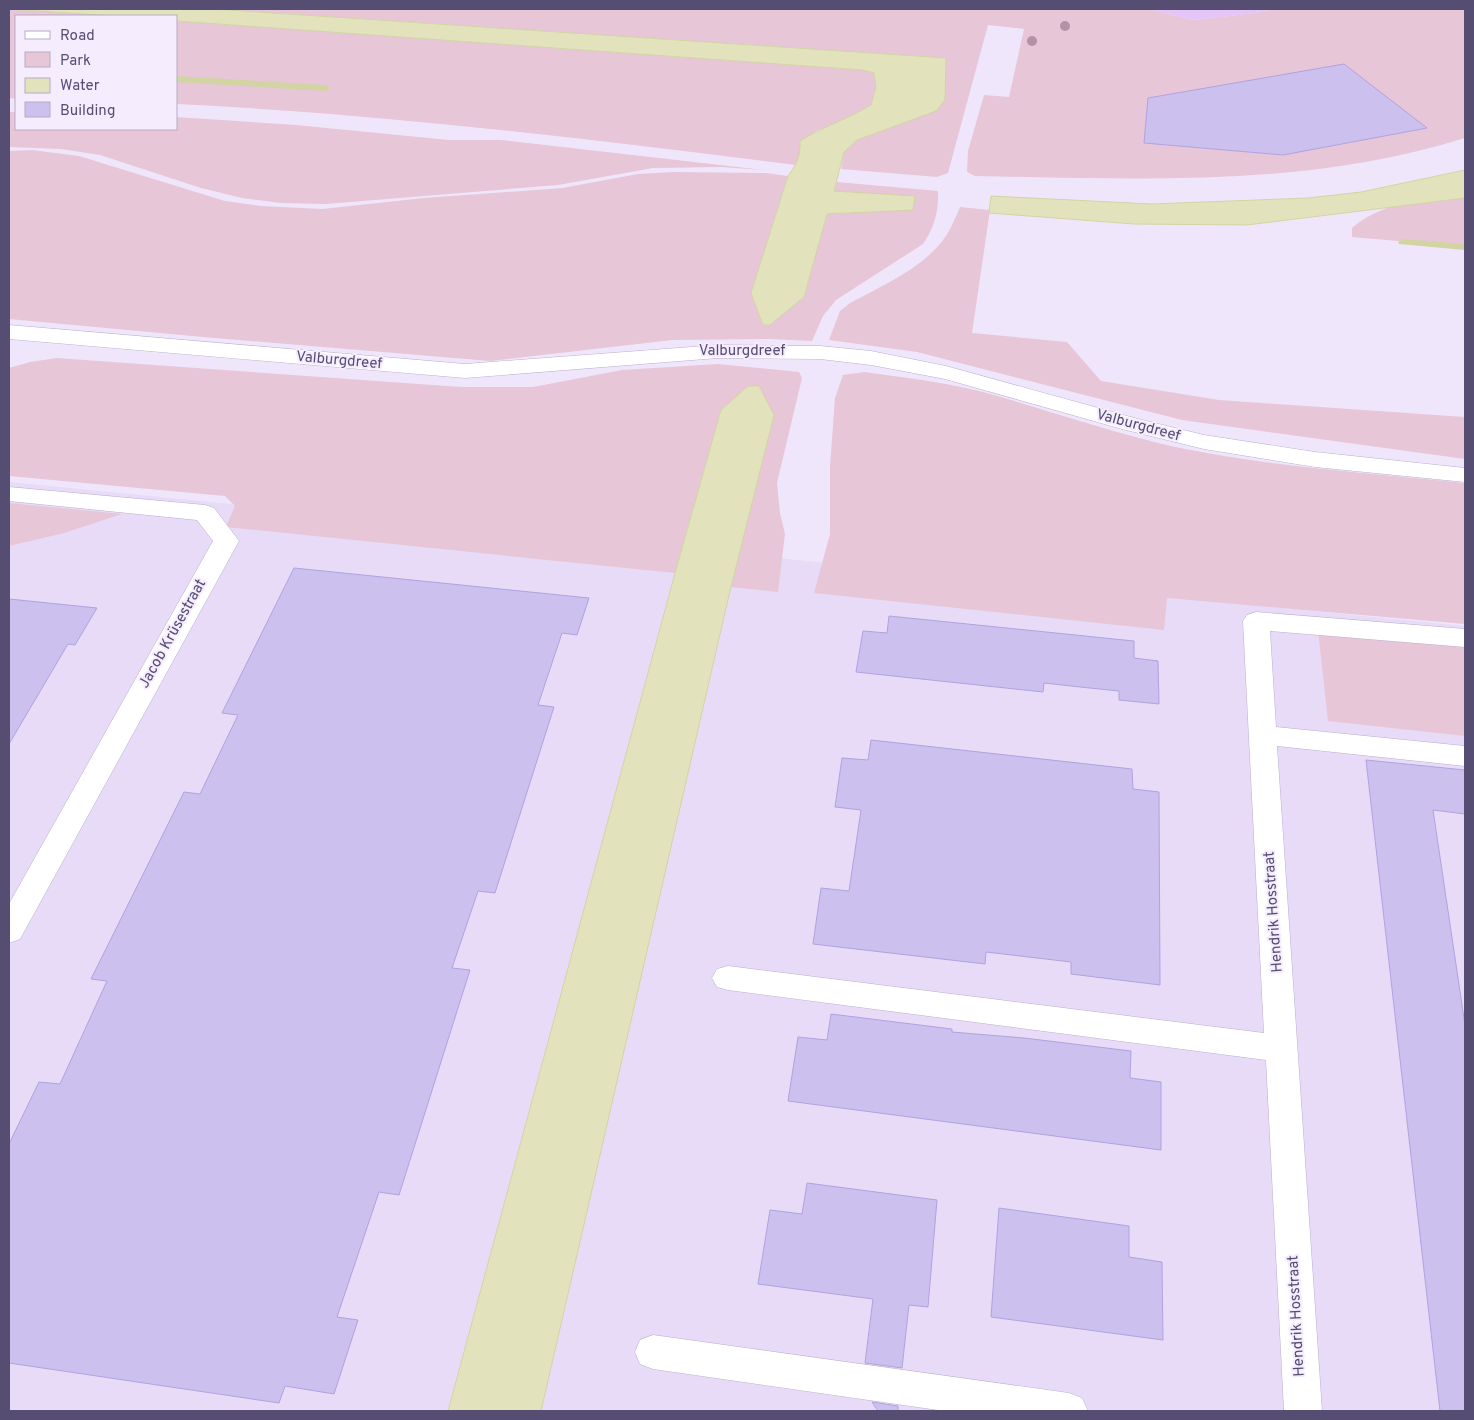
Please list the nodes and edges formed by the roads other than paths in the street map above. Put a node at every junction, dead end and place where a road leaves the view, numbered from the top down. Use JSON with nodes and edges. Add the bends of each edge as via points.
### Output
{"nodes":[{"id":1,"x":9,"y":332,"type":"edge"},
{"id":2,"x":1465,"y":475,"type":"edge"},
{"id":3,"x":9,"y":494,"type":"edge"},
{"id":4,"x":1465,"y":638,"type":"edge"},
{"id":5,"x":1263,"y":735,"type":"junction"},
{"id":6,"x":1465,"y":756,"type":"edge"},
{"id":7,"x":9,"y":931,"type":"edge"},
{"id":8,"x":728,"y":978,"type":"dead end"},
{"id":9,"x":1282,"y":1050,"type":"junction"},
{"id":10,"x":652,"y":1352,"type":"dead end"},
{"id":11,"x":1069,"y":1411,"type":"edge"},
{"id":12,"x":1303,"y":1411,"type":"edge"}],
"edges":[{"from":1,"to":2,"type":"street","name":"Valburgdreef","via":[[464,371],[734,349],[853,356],[931,369],[1021,391],[1145,429],[1221,446]]},
{"from":3,"to":7,"type":"street","name":"Jacob Krüsestraat","via":[[205,513],[226,541]]},
{"from":4,"to":5,"type":"street","name":"Hendrik Hosstraat","via":[[1256,621]]},
{"from":5,"to":6,"type":"street"},
{"from":5,"to":9,"type":"street","name":"Hendrik Hosstraat"},
{"from":8,"to":9,"type":"street"},
{"from":9,"to":12,"type":"street","name":"Hendrik Hosstraat"},
{"from":10,"to":11,"type":"street"}]}
